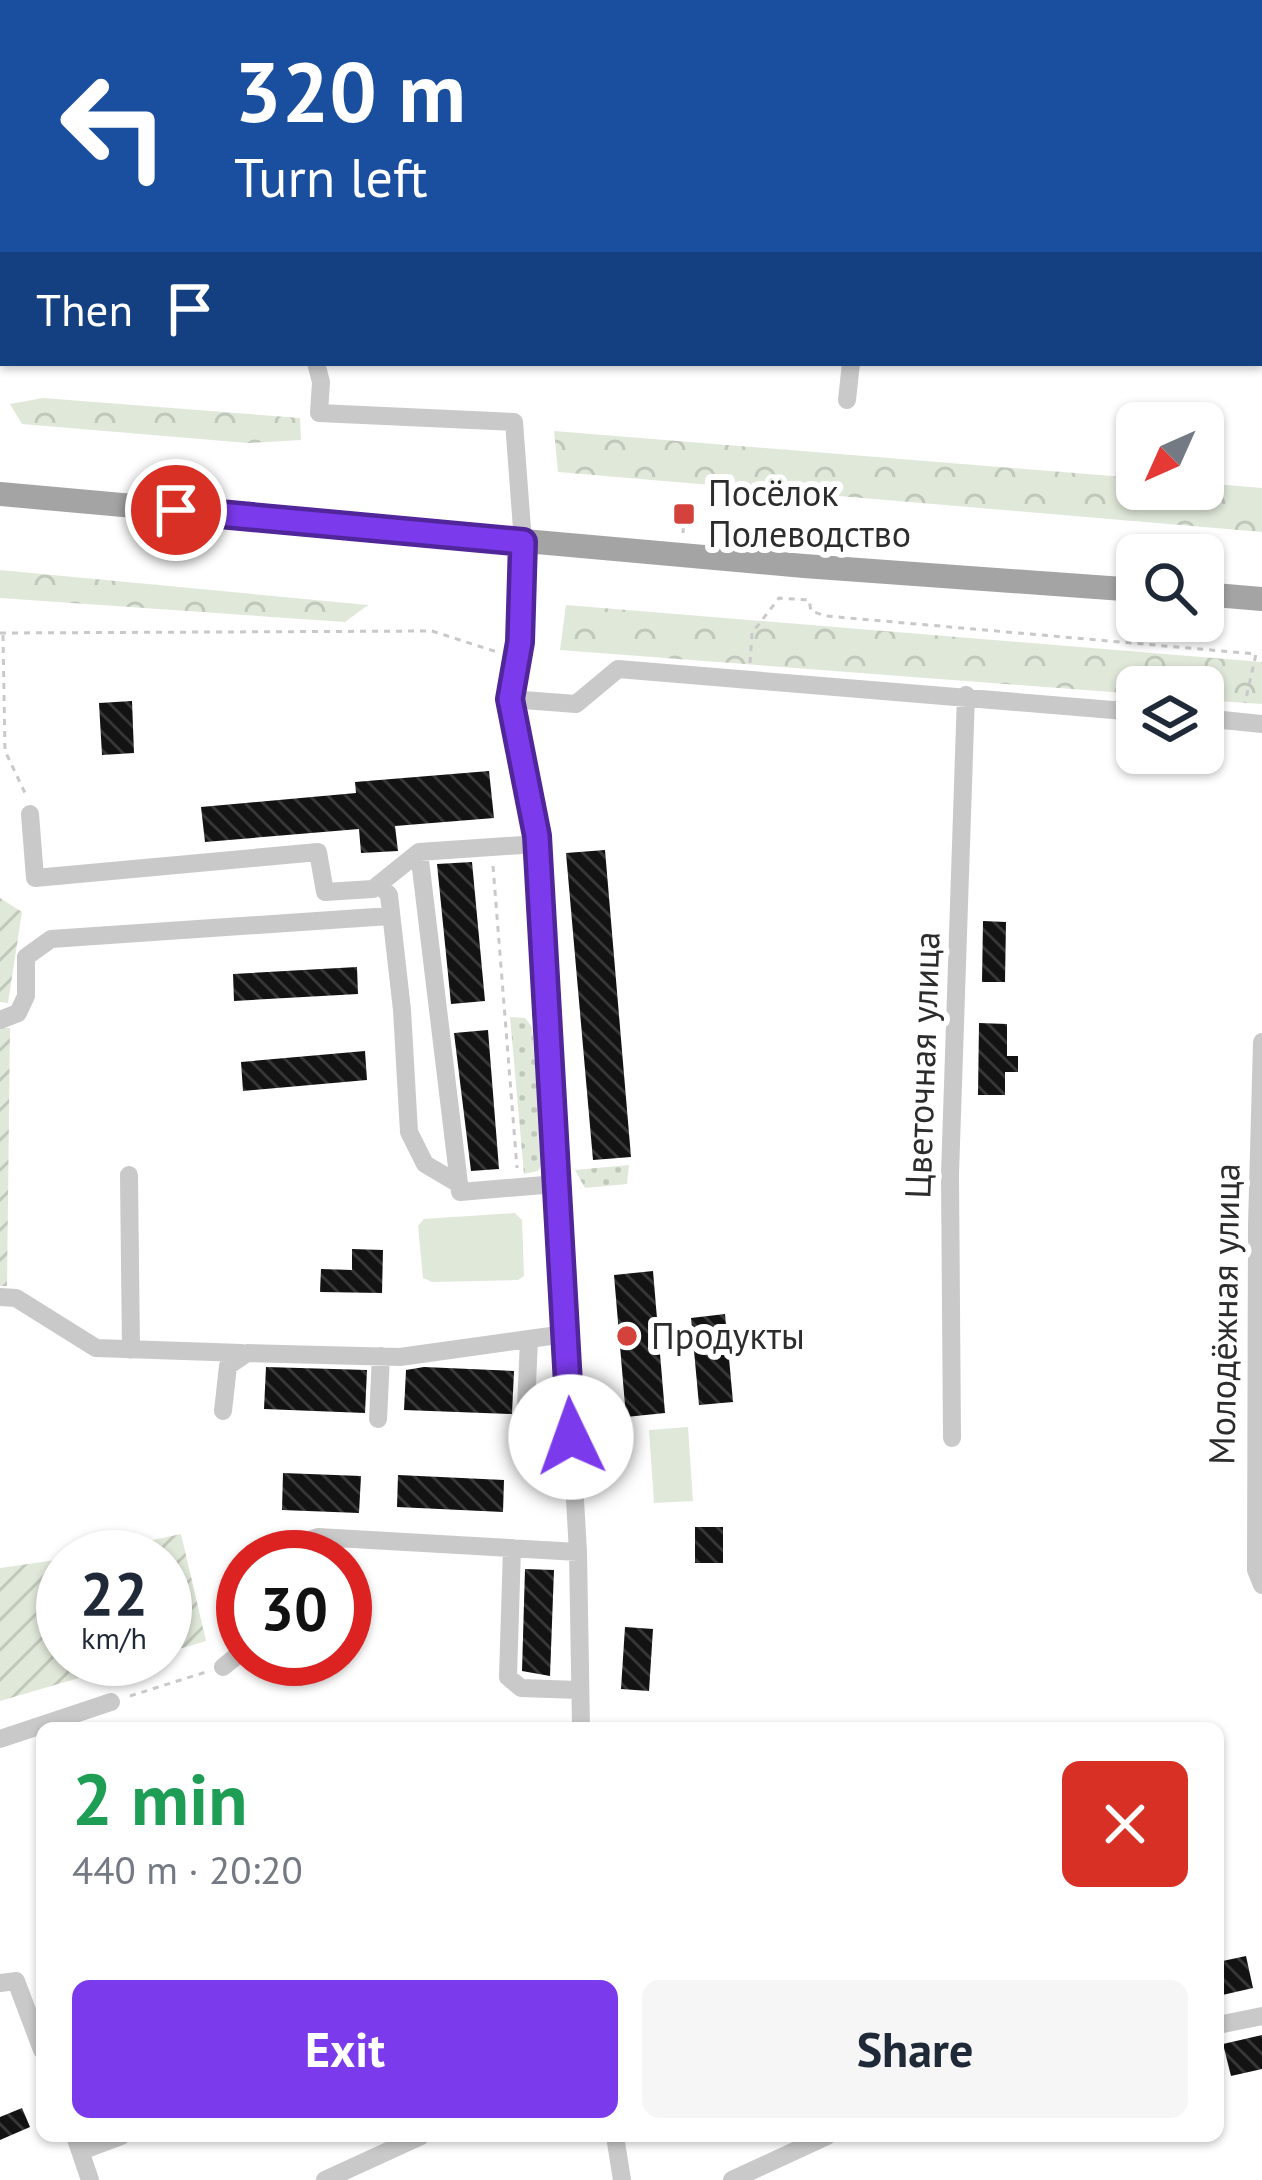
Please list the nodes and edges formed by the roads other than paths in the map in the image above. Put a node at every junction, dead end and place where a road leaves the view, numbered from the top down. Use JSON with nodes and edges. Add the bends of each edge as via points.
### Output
{"nodes":[{"id":1,"x":317,"y":366,"type":"edge"},
{"id":2,"x":851,"y":366,"type":"edge"},
{"id":3,"x":848,"y":400,"type":"dead end"},
{"id":4,"x":0,"y":494,"type":"edge"},
{"id":5,"x":523,"y":542,"type":"junction"},
{"id":6,"x":1116,"y":588,"type":"edge"},
{"id":7,"x":1224,"y":595,"type":"edge"},
{"id":8,"x":1262,"y":598,"type":"edge"},
{"id":9,"x":966,"y":695,"type":"junction"},
{"id":10,"x":510,"y":699,"type":"junction"},
{"id":11,"x":1116,"y":710,"type":"edge"},
{"id":12,"x":1224,"y":720,"type":"edge"},
{"id":13,"x":1262,"y":724,"type":"edge"},
{"id":14,"x":30,"y":814,"type":"road end"},
{"id":15,"x":537,"y":844,"type":"junction"},
{"id":16,"x":418,"y":852,"type":"junction"},
{"id":17,"x":380,"y":884,"type":"junction"},
{"id":18,"x":390,"y":916,"type":"junction"},
{"id":19,"x":0,"y":1021,"type":"edge"},
{"id":20,"x":1262,"y":1042,"type":"edge"},
{"id":21,"x":129,"y":1175,"type":"dead end"},
{"id":22,"x":459,"y":1184,"type":"junction"},
{"id":23,"x":556,"y":1184,"type":"junction"},
{"id":24,"x":0,"y":1298,"type":"edge"},
{"id":25,"x":565,"y":1334,"type":"junction"},
{"id":26,"x":529,"y":1340,"type":"junction"},
{"id":27,"x":131,"y":1350,"type":"junction"},
{"id":28,"x":247,"y":1353,"type":"junction"},
{"id":29,"x":381,"y":1355,"type":"junction"},
{"id":30,"x":526,"y":1408,"type":"dead end"},
{"id":31,"x":223,"y":1412,"type":"dead end"},
{"id":32,"x":378,"y":1419,"type":"dead end"},
{"id":33,"x":952,"y":1438,"type":"dead end"},
{"id":34,"x":372,"y":1540,"type":"edge"},
{"id":35,"x":512,"y":1548,"type":"junction"},
{"id":36,"x":578,"y":1552,"type":"junction"},
{"id":37,"x":1262,"y":1585,"type":"edge"},
{"id":38,"x":579,"y":1690,"type":"junction"},
{"id":39,"x":111,"y":1702,"type":"road end"},
{"id":40,"x":51,"y":1722,"type":"edge"},
{"id":41,"x":580,"y":1722,"type":"edge"},
{"id":42,"x":36,"y":1727,"type":"edge"},
{"id":43,"x":0,"y":1739,"type":"edge"},
{"id":44,"x":0,"y":1983,"type":"edge"},
{"id":45,"x":1262,"y":2016,"type":"edge"},
{"id":46,"x":1224,"y":2024,"type":"edge"},
{"id":47,"x":36,"y":2034,"type":"edge"},
{"id":48,"x":408,"y":2142,"type":"edge"},
{"id":49,"x":616,"y":2142,"type":"edge"},
{"id":50,"x":814,"y":2142,"type":"edge"},
{"id":51,"x":78,"y":2144,"type":"edge"},
{"id":52,"x":90,"y":2180,"type":"edge"},
{"id":53,"x":325,"y":2180,"type":"edge"},
{"id":54,"x":622,"y":2180,"type":"edge"},
{"id":55,"x":732,"y":2180,"type":"edge"}],
"edges":[{"from":1,"to":5,"type":"street","via":[[319,413],[514,422]]},
{"from":2,"to":3,"type":"street"},
{"from":4,"to":5,"type":"main road"},
{"from":5,"to":6,"type":"main road"},
{"from":5,"to":10,"type":"street"},
{"from":7,"to":8,"type":"main road"},
{"from":9,"to":10,"type":"street","via":[[618,669],[576,704]]},
{"from":9,"to":11,"type":"street"},
{"from":9,"to":33,"type":"street","name":"Цветочная улица","via":[[950,1174]]},
{"from":10,"to":15,"type":"street"},
{"from":12,"to":13,"type":"street"},
{"from":14,"to":17,"type":"street","via":[[35,878],[318,852],[325,892]]},
{"from":15,"to":16,"type":"street"},
{"from":15,"to":23,"type":"street"},
{"from":16,"to":17,"type":"street"},
{"from":16,"to":22,"type":"street"},
{"from":17,"to":18,"type":"street"},
{"from":18,"to":19,"type":"street","via":[[51,939],[26,957],[26,996],[18,1013]]},
{"from":18,"to":22,"type":"street","via":[[409,1132],[425,1164]]},
{"from":20,"to":37,"type":"street","name":"Молодёжная улица"},
{"from":21,"to":27,"type":"street"},
{"from":22,"to":23,"type":"street","via":[[460,1192]]},
{"from":23,"to":25,"type":"street"},
{"from":24,"to":27,"type":"street","via":[[16,1298],[96,1348]]},
{"from":25,"to":26,"type":"street"},
{"from":25,"to":36,"type":"street"},
{"from":26,"to":29,"type":"street"},
{"from":26,"to":30,"type":"street"},
{"from":27,"to":28,"type":"street"},
{"from":28,"to":29,"type":"street"},
{"from":28,"to":31,"type":"street","via":[[228,1366]]},
{"from":29,"to":32,"type":"street"},
{"from":34,"to":35,"type":"street"},
{"from":35,"to":36,"type":"street"},
{"from":35,"to":38,"type":"street","via":[[510,1681]]},
{"from":36,"to":38,"type":"street"},
{"from":38,"to":41,"type":"street"},
{"from":39,"to":40,"type":"street"},
{"from":42,"to":43,"type":"street"},
{"from":44,"to":47,"type":"street","via":[[16,1982]]},
{"from":45,"to":46,"type":"street"},
{"from":48,"to":53,"type":"street"},
{"from":49,"to":54,"type":"street"},
{"from":50,"to":55,"type":"street"},
{"from":51,"to":52,"type":"street"}]}
